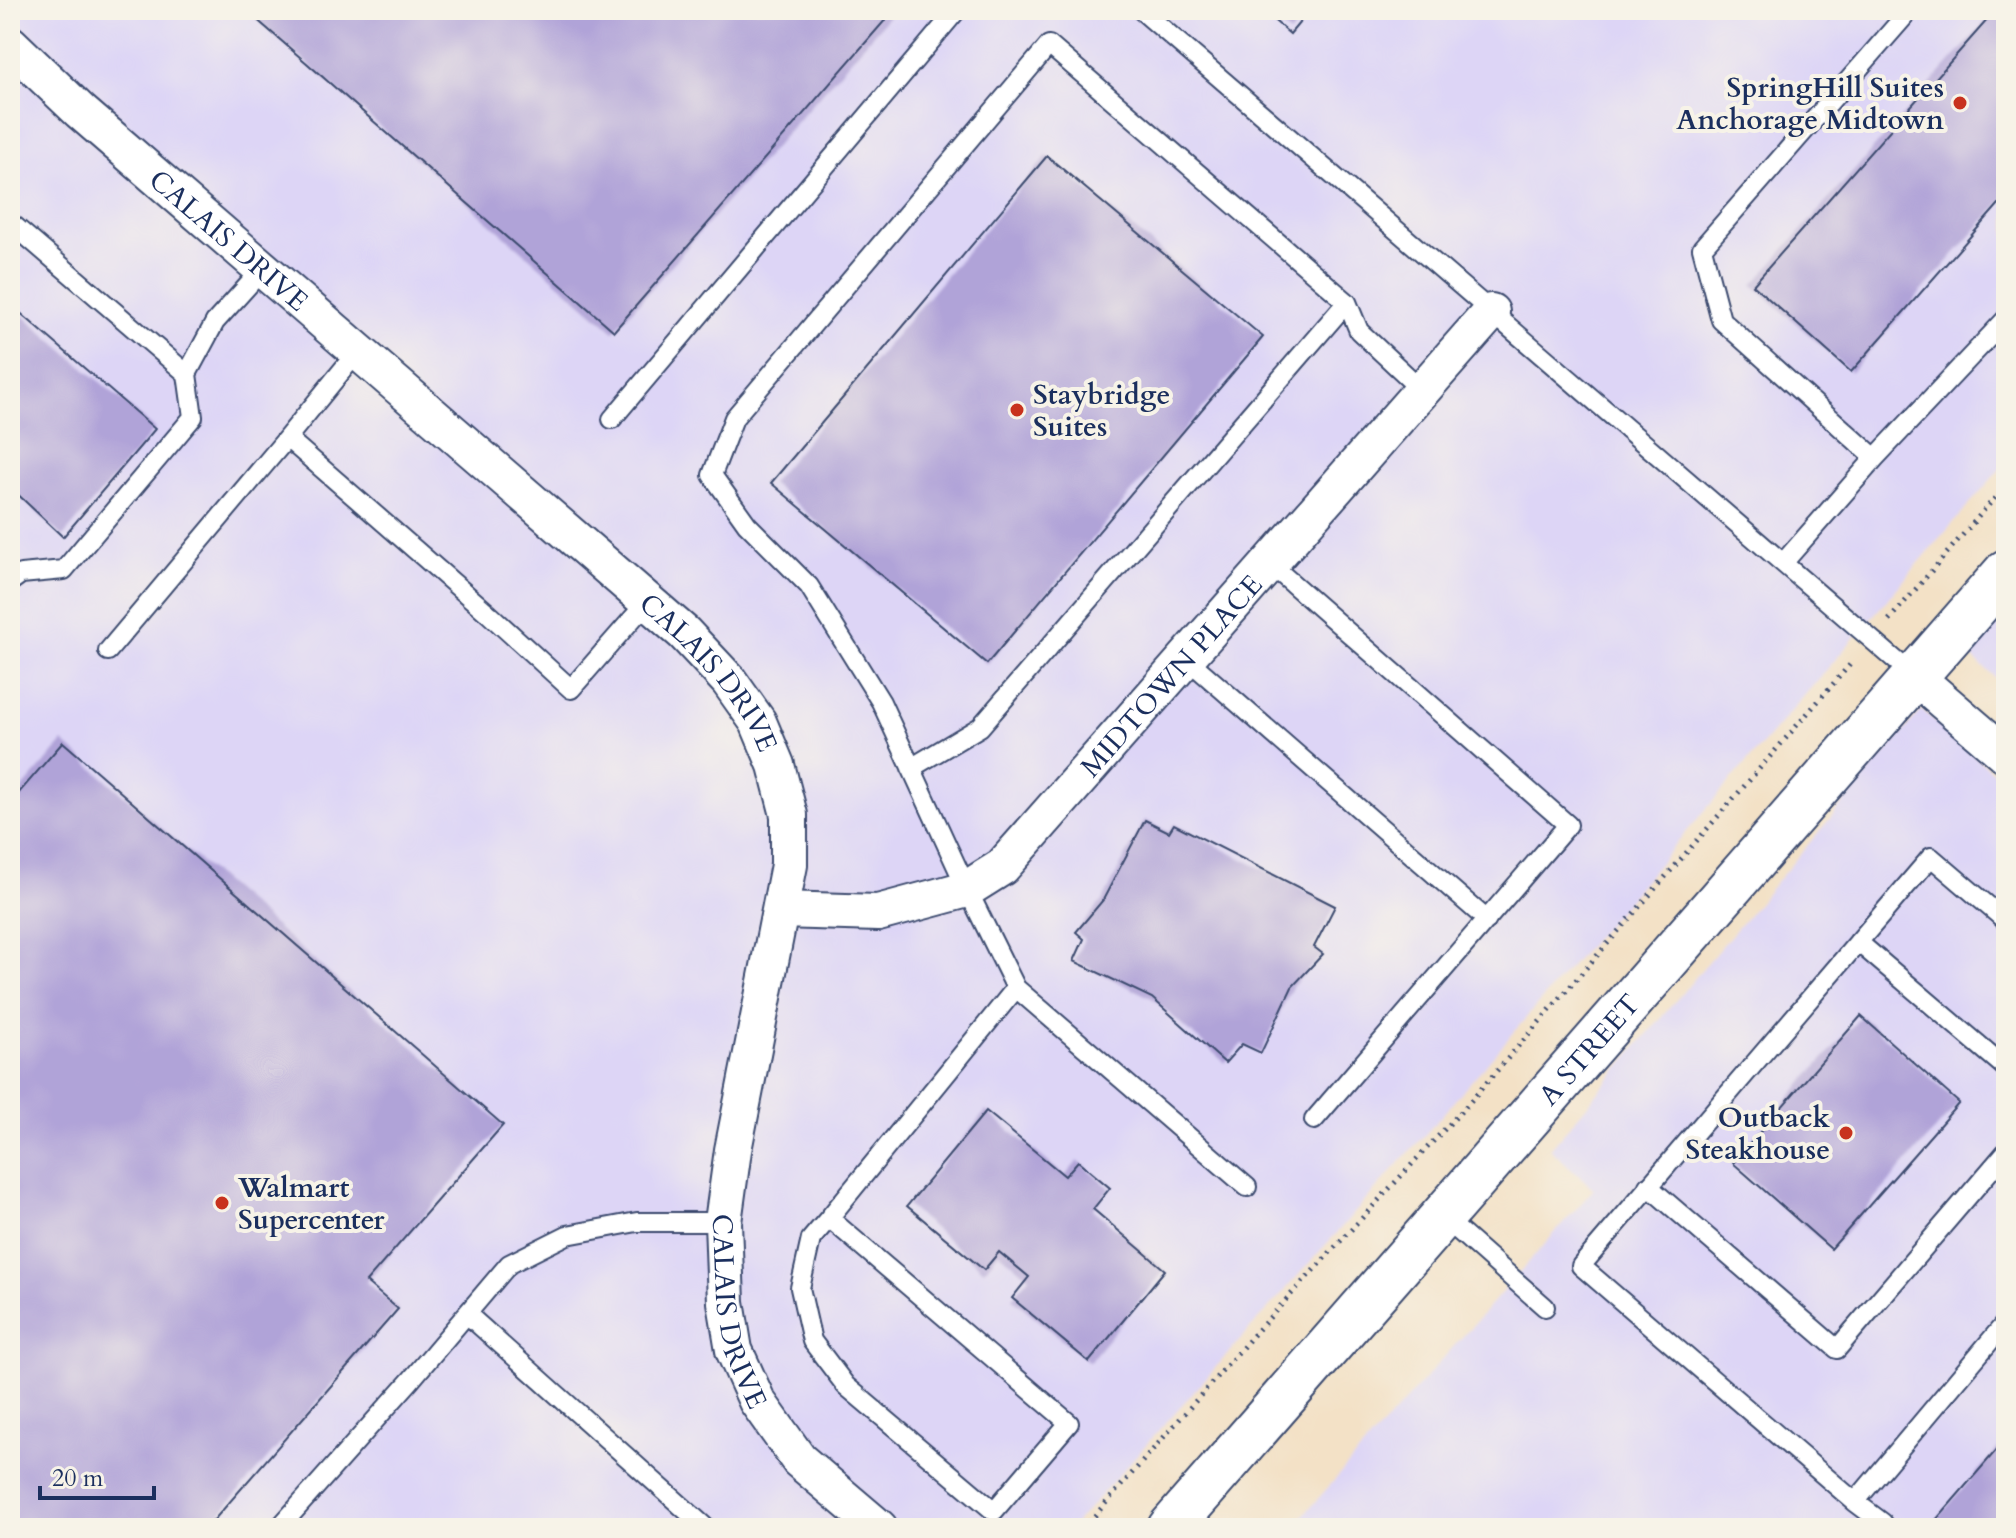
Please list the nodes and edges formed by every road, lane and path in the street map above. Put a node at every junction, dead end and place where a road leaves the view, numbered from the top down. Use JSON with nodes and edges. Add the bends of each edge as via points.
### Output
{"nodes":[{"id":1,"x":957,"y":10,"type":"edge"},
{"id":2,"x":1141,"y":10,"type":"edge"},
{"id":3,"x":1910,"y":10,"type":"edge"},
{"id":4,"x":10,"y":44,"type":"edge"},
{"id":5,"x":10,"y":222,"type":"edge"},
{"id":6,"x":263,"y":269,"type":"junction"},
{"id":7,"x":1347,"y":302,"type":"junction"},
{"id":8,"x":1491,"y":312,"type":"junction"},
{"id":9,"x":2006,"y":319,"type":"edge"},
{"id":10,"x":358,"y":351,"type":"junction"},
{"id":11,"x":187,"y":374,"type":"junction"},
{"id":12,"x":1422,"y":390,"type":"junction"},
{"id":13,"x":612,"y":419,"type":"dead end"},
{"id":14,"x":287,"y":438,"type":"junction"},
{"id":15,"x":1875,"y":458,"type":"junction"},
{"id":16,"x":2006,"y":485,"type":"edge"},
{"id":17,"x":1269,"y":563,"type":"junction"},
{"id":18,"x":1783,"y":563,"type":"junction"},
{"id":19,"x":2006,"y":572,"type":"edge"},
{"id":20,"x":10,"y":582,"type":"edge"},
{"id":21,"x":648,"y":601,"type":"junction"},
{"id":22,"x":1872,"y":640,"type":"junction"},
{"id":23,"x":108,"y":651,"type":"dead end"},
{"id":24,"x":1186,"y":658,"type":"junction"},
{"id":25,"x":1914,"y":676,"type":"junction"},
{"id":26,"x":2006,"y":755,"type":"edge"},
{"id":27,"x":911,"y":768,"type":"junction"},
{"id":28,"x":967,"y":889,"type":"junction"},
{"id":29,"x":781,"y":910,"type":"junction"},
{"id":30,"x":1487,"y":920,"type":"junction"},
{"id":31,"x":2006,"y":921,"type":"edge"},
{"id":32,"x":1858,"y":942,"type":"junction"},
{"id":33,"x":1016,"y":988,"type":"junction"},
{"id":34,"x":2006,"y":1068,"type":"edge"},
{"id":35,"x":1314,"y":1120,"type":"dead end"},
{"id":36,"x":2006,"y":1152,"type":"edge"},
{"id":37,"x":1648,"y":1186,"type":"junction"},
{"id":38,"x":1247,"y":1187,"type":"dead end"},
{"id":39,"x":1442,"y":1216,"type":"junction"},
{"id":40,"x":829,"y":1218,"type":"junction"},
{"id":41,"x":723,"y":1222,"type":"junction"},
{"id":42,"x":1545,"y":1307,"type":"dead end"},
{"id":43,"x":467,"y":1314,"type":"junction"},
{"id":44,"x":2006,"y":1322,"type":"edge"},
{"id":45,"x":1855,"y":1502,"type":"junction"},
{"id":46,"x":279,"y":1528,"type":"edge"},
{"id":47,"x":706,"y":1528,"type":"edge"},
{"id":48,"x":879,"y":1528,"type":"edge"},
{"id":49,"x":1084,"y":1528,"type":"edge"},
{"id":50,"x":1170,"y":1528,"type":"edge"},
{"id":51,"x":1879,"y":1528,"type":"edge"}],
"edges":[{"from":1,"to":13,"type":"lane"},
{"from":2,"to":8,"type":"lane"},
{"from":3,"to":15,"type":"lane","via":[[1702,248],[1721,320]]},
{"from":4,"to":6,"type":"street","name":"CALAIS DRIVE"},
{"from":5,"to":11,"type":"lane"},
{"from":6,"to":10,"type":"street","name":"CALAIS DRIVE"},
{"from":6,"to":11,"type":"lane","via":[[215,322]]},
{"from":7,"to":12,"type":"lane","via":[[1359,331]]},
{"from":7,"to":27,"type":"lane","via":[[980,727]]},
{"from":7,"to":27,"type":"lane","via":[[1049,45],[734,418],[712,475],[747,524],[809,586],[881,702]]},
{"from":8,"to":12,"type":"street","name":"MIDTOWN PLACE"},
{"from":8,"to":18,"type":"lane"},
{"from":9,"to":15,"type":"lane"},
{"from":10,"to":14,"type":"lane"},
{"from":10,"to":21,"type":"street","name":"CALAIS DRIVE"},
{"from":11,"to":20,"type":"lane","via":[[193,417],[64,570],[21,574]]},
{"from":12,"to":17,"type":"street","name":"MIDTOWN PLACE"},
{"from":14,"to":21,"type":"lane","via":[[571,689]]},
{"from":14,"to":23,"type":"lane"},
{"from":15,"to":18,"type":"lane"},
{"from":16,"to":22,"type":"path"},
{"from":17,"to":24,"type":"street","name":"MIDTOWN PLACE"},
{"from":17,"to":30,"type":"lane","via":[[1568,825]]},
{"from":18,"to":22,"type":"lane"},
{"from":19,"to":25,"type":"main road","name":"A STREET"},
{"from":21,"to":29,"type":"street","name":"CALAIS DRIVE","via":[[729,681],[758,722],[789,815],[789,865]]},
{"from":22,"to":25,"type":"lane"},
{"from":22,"to":49,"type":"path","via":[[1468,1104],[1257,1331]]},
{"from":24,"to":28,"type":"street","name":"MIDTOWN PLACE","via":[[1002,867]]},
{"from":24,"to":30,"type":"lane"},
{"from":25,"to":26,"type":"street"},
{"from":25,"to":39,"type":"main road","name":"A STREET"},
{"from":27,"to":28,"type":"lane"},
{"from":28,"to":29,"type":"street","name":"MIDTOWN PLACE","via":[[878,913]]},
{"from":28,"to":33,"type":"lane"},
{"from":29,"to":41,"type":"street","name":"CALAIS DRIVE"},
{"from":30,"to":35,"type":"lane"},
{"from":31,"to":32,"type":"lane","via":[[1931,857]]},
{"from":32,"to":34,"type":"lane"},
{"from":32,"to":37,"type":"lane"},
{"from":33,"to":38,"type":"lane"},
{"from":33,"to":40,"type":"lane"},
{"from":36,"to":37,"type":"lane","via":[[1837,1349]]},
{"from":37,"to":45,"type":"lane","via":[[1581,1266]]},
{"from":39,"to":42,"type":"lane"},
{"from":39,"to":50,"type":"main road","name":"A STREET"},
{"from":40,"to":40,"type":"lane","via":[[811,1239],[800,1288],[812,1341],[846,1386],[994,1511],[1069,1423]]},
{"from":41,"to":43,"type":"lane","via":[[637,1222],[567,1235],[509,1264]]},
{"from":41,"to":48,"type":"street","name":"CALAIS DRIVE","via":[[734,1350],[757,1401],[799,1460]]},
{"from":43,"to":46,"type":"lane"},
{"from":43,"to":47,"type":"lane"},
{"from":44,"to":45,"type":"lane"},
{"from":45,"to":51,"type":"lane","via":[[1883,1523]]}]}
